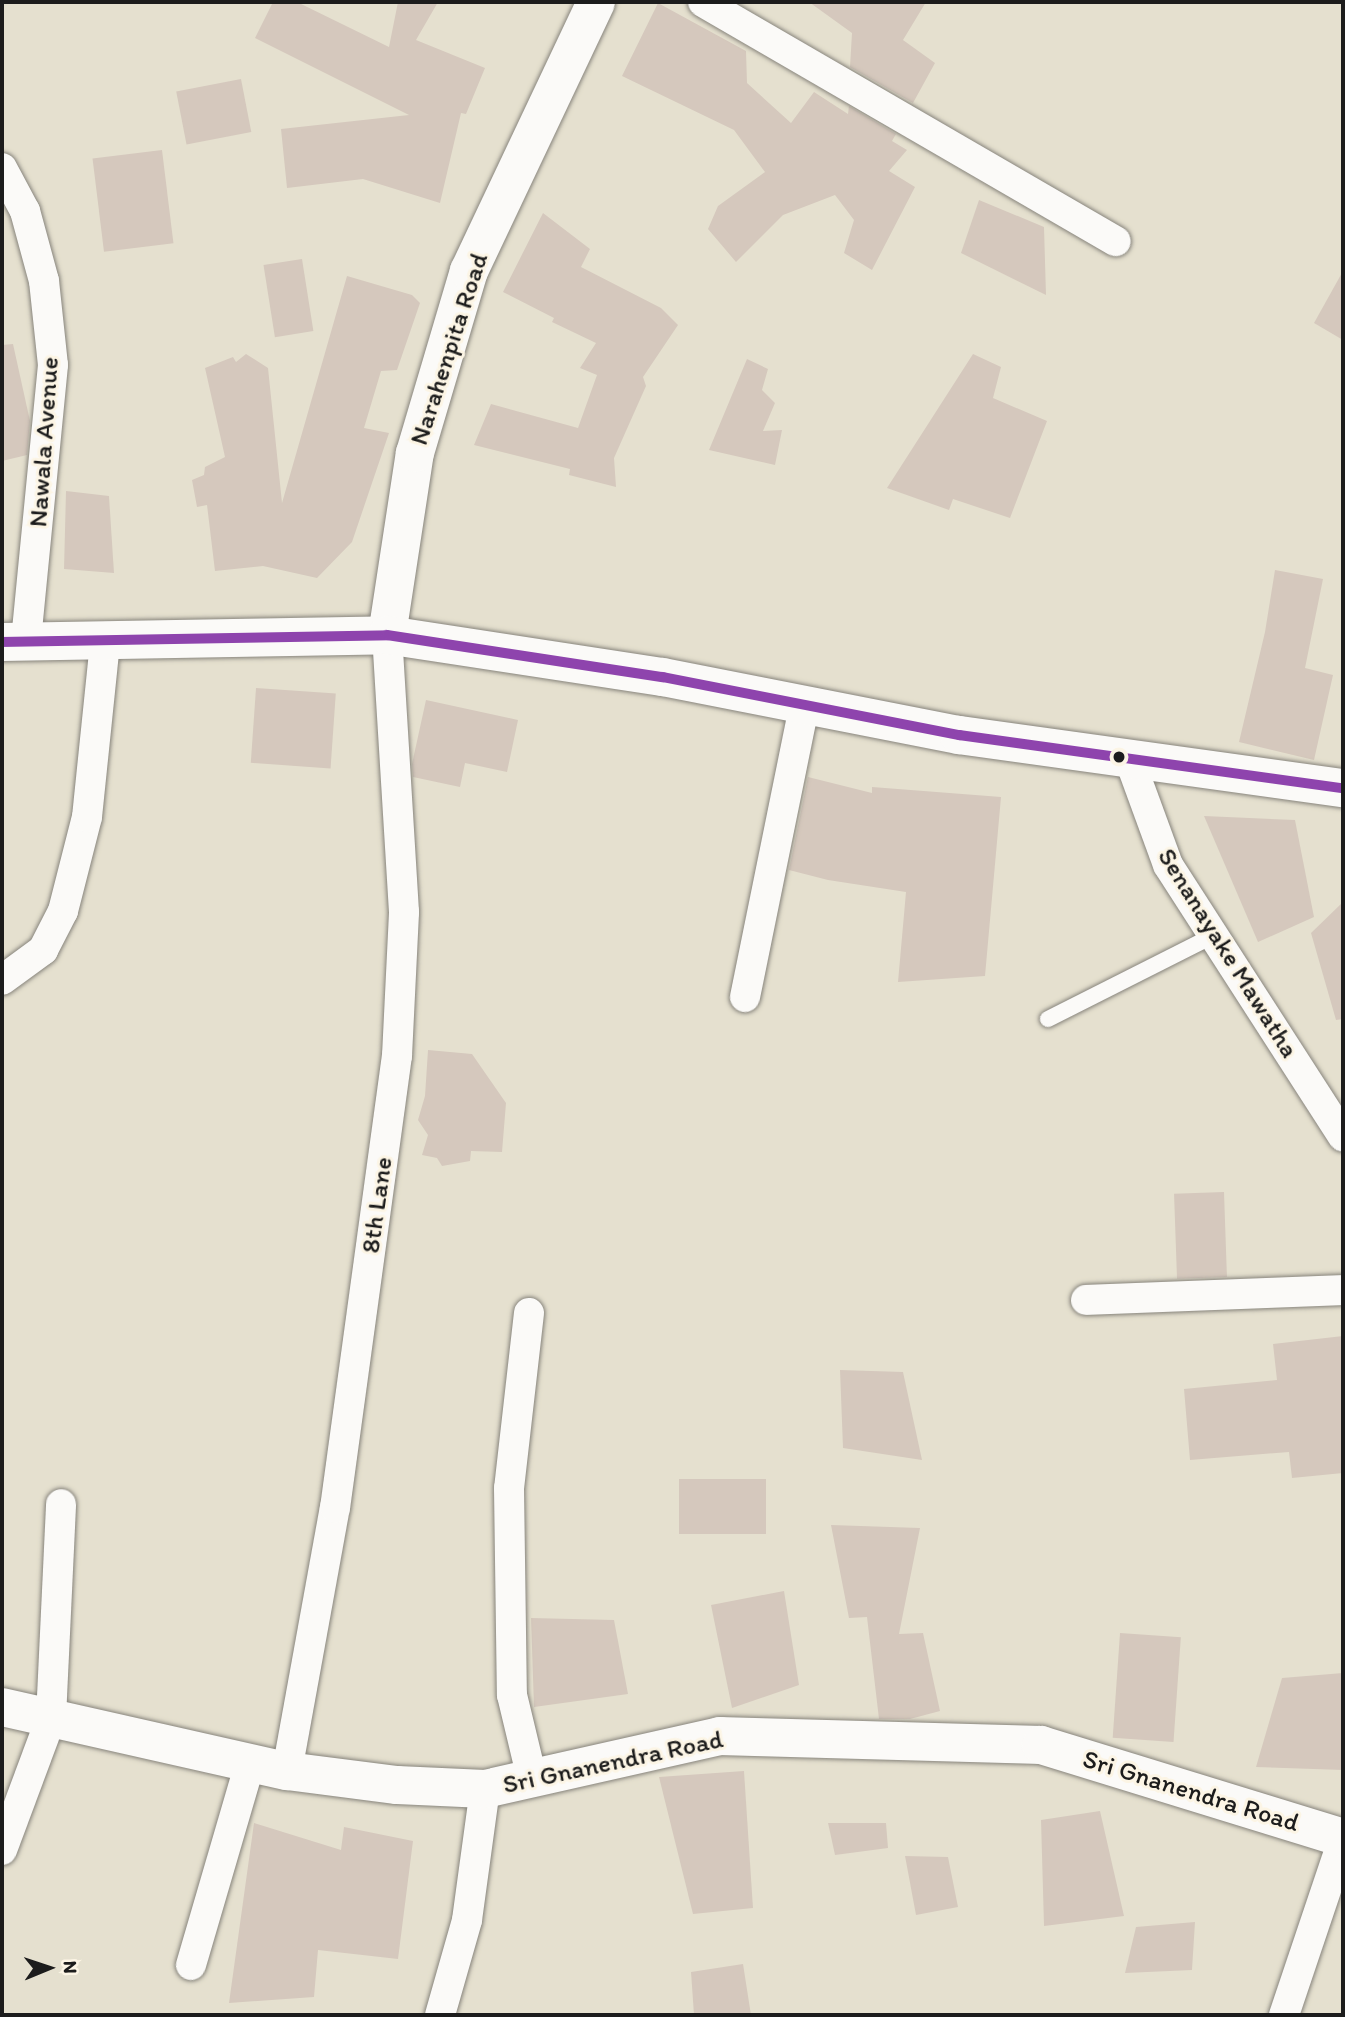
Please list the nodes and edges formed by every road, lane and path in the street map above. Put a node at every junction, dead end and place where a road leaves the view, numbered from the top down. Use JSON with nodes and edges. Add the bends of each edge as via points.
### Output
{"nodes":[{"id":1,"x":596,"y":2,"type":"edge"},
{"id":2,"x":703,"y":2,"type":"edge"},
{"id":3,"x":2,"y":168,"type":"edge"},
{"id":4,"x":1116,"y":241,"type":"dead end"},
{"id":5,"x":387,"y":635,"type":"junction"},
{"id":6,"x":14,"y":641,"type":"edge"},
{"id":7,"x":105,"y":642,"type":"junction"},
{"id":8,"x":805,"y":703,"type":"junction"},
{"id":9,"x":1130,"y":761,"type":"junction"},
{"id":10,"x":1343,"y":788,"type":"edge"},
{"id":11,"x":1214,"y":935,"type":"junction"},
{"id":12,"x":2,"y":980,"type":"edge"},
{"id":13,"x":745,"y":997,"type":"dead end"},
{"id":14,"x":1048,"y":1019,"type":"dead end"},
{"id":15,"x":1343,"y":1137,"type":"edge"},
{"id":16,"x":1343,"y":1290,"type":"edge"},
{"id":17,"x":1086,"y":1300,"type":"dead end"},
{"id":18,"x":529,"y":1313,"type":"dead end"},
{"id":19,"x":61,"y":1504,"type":"dead end"},
{"id":20,"x":2,"y":1707,"type":"edge"},
{"id":21,"x":51,"y":1718,"type":"junction"},
{"id":22,"x":250,"y":1763,"type":"junction"},
{"id":23,"x":287,"y":1771,"type":"junction"},
{"id":24,"x":531,"y":1778,"type":"junction"},
{"id":25,"x":485,"y":1789,"type":"junction"},
{"id":26,"x":1343,"y":1839,"type":"edge"},
{"id":27,"x":2,"y":1850,"type":"edge"},
{"id":28,"x":191,"y":1965,"type":"dead end"},
{"id":29,"x":440,"y":2015,"type":"edge"},
{"id":30,"x":1284,"y":2015,"type":"edge"}],
"edges":[{"from":1,"to":5,"type":"main road","name":"Narahenpita Road","via":[[469,271],[415,453]]},
{"from":2,"to":4,"type":"street"},
{"from":3,"to":6,"type":"street","name":"Nawala Avenue","via":[[25,211],[41,270],[53,365]]},
{"from":5,"to":7,"type":"main road"},
{"from":5,"to":8,"type":"main road","via":[[563,660]]},
{"from":5,"to":23,"type":"street","name":"8th Lane","via":[[404,912],[397,1056],[335,1508]]},
{"from":6,"to":7,"type":"main road"},
{"from":7,"to":12,"type":"street","via":[[88,817],[62,911],[43,950]]},
{"from":8,"to":9,"type":"main road","via":[[959,735]]},
{"from":8,"to":13,"type":"street"},
{"from":9,"to":10,"type":"main road"},
{"from":9,"to":11,"type":"street","name":"Senanayake Mawatha","via":[[1168,865]]},
{"from":11,"to":14,"type":"lane"},
{"from":11,"to":15,"type":"street","name":"Senanayake Mawatha"},
{"from":16,"to":17,"type":"street"},
{"from":18,"to":24,"type":"street","via":[[509,1488],[512,1695]]},
{"from":19,"to":21,"type":"street"},
{"from":20,"to":21,"type":"main road","name":"Sri Gnanendra Road"},
{"from":21,"to":22,"type":"main road","name":"Sri Gnanendra Road"},
{"from":21,"to":27,"type":"street"},
{"from":22,"to":23,"type":"main road","name":"Sri Gnanendra Road"},
{"from":22,"to":28,"type":"street"},
{"from":23,"to":25,"type":"main road","name":"Sri Gnanendra Road","via":[[397,1785]]},
{"from":24,"to":25,"type":"main road","name":"Sri Gnanendra Road"},
{"from":24,"to":26,"type":"main road","name":"Sri Gnanendra Road","via":[[720,1736],[1041,1745]]},
{"from":25,"to":29,"type":"street","via":[[467,1920]]},
{"from":26,"to":30,"type":"street"}]}
